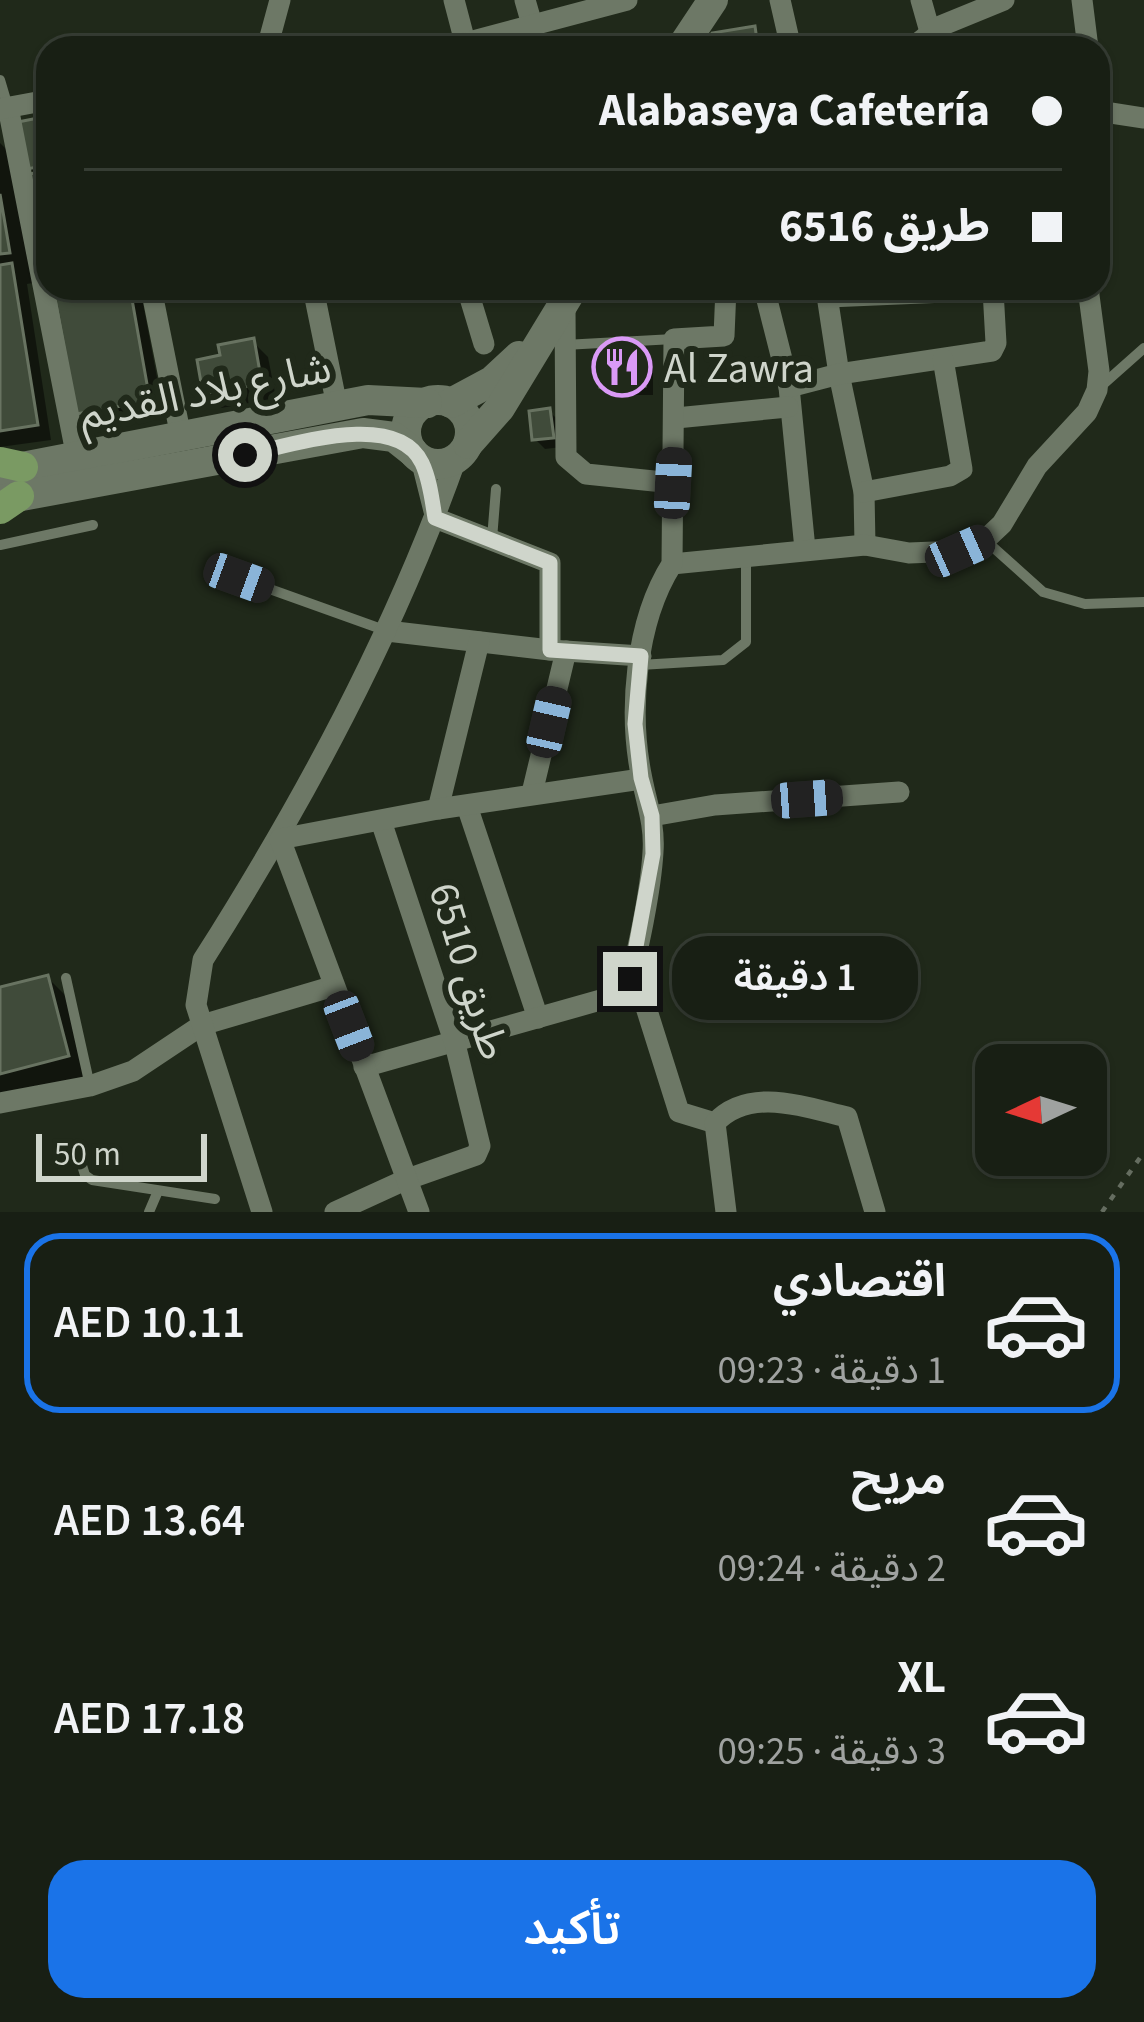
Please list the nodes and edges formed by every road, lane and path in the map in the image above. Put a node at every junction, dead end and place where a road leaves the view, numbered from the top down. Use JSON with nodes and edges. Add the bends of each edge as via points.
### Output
{"nodes":[{"id":1,"x":280,"y":0,"type":"edge"},
{"id":2,"x":454,"y":0,"type":"edge"},
{"id":3,"x":525,"y":0,"type":"edge"},
{"id":4,"x":627,"y":0,"type":"edge"},
{"id":5,"x":713,"y":0,"type":"edge"},
{"id":6,"x":780,"y":0,"type":"edge"},
{"id":7,"x":921,"y":0,"type":"edge"},
{"id":8,"x":1004,"y":0,"type":"edge"},
{"id":9,"x":1082,"y":0,"type":"edge"},
{"id":10,"x":270,"y":36,"type":"edge"},
{"id":11,"x":456,"y":36,"type":"edge"},
{"id":12,"x":534,"y":36,"type":"edge"},
{"id":13,"x":539,"y":36,"type":"edge"},
{"id":14,"x":689,"y":36,"type":"edge"},
{"id":15,"x":788,"y":36,"type":"edge"},
{"id":16,"x":931,"y":36,"type":"edge"},
{"id":17,"x":939,"y":36,"type":"edge"},
{"id":18,"x":1086,"y":36,"type":"edge"},
{"id":19,"x":0,"y":80,"type":"edge"},
{"id":20,"x":36,"y":102,"type":"edge"},
{"id":21,"x":4,"y":108,"type":"edge"},
{"id":22,"x":1110,"y":113,"type":"edge"},
{"id":23,"x":1144,"y":118,"type":"edge"},
{"id":24,"x":36,"y":261,"type":"edge"},
{"id":25,"x":44,"y":300,"type":"edge"},
{"id":26,"x":154,"y":300,"type":"edge"},
{"id":27,"x":315,"y":300,"type":"edge"},
{"id":28,"x":471,"y":300,"type":"edge"},
{"id":29,"x":562,"y":300,"type":"edge"},
{"id":30,"x":563,"y":300,"type":"edge"},
{"id":31,"x":567,"y":300,"type":"edge"},
{"id":32,"x":726,"y":300,"type":"edge"},
{"id":33,"x":767,"y":300,"type":"edge"},
{"id":34,"x":828,"y":300,"type":"edge"},
{"id":35,"x":993,"y":300,"type":"edge"},
{"id":36,"x":1090,"y":300,"type":"edge"},
{"id":37,"x":674,"y":339,"type":"junction"},
{"id":38,"x":484,"y":344,"type":"dead end"},
{"id":39,"x":563,"y":345,"type":"junction"},
{"id":40,"x":1144,"y":348,"type":"edge"},
{"id":41,"x":943,"y":359,"type":"junction"},
{"id":42,"x":838,"y":374,"type":"junction"},
{"id":43,"x":1096,"y":390,"type":"junction"},
{"id":44,"x":789,"y":397,"type":"junction"},
{"id":45,"x":439,"y":403,"type":"junction"},
{"id":46,"x":337,"y":406,"type":"junction"},
{"id":47,"x":676,"y":418,"type":"junction"},
{"id":48,"x":181,"y":437,"type":"junction"},
{"id":49,"x":462,"y":451,"type":"junction"},
{"id":50,"x":417,"y":456,"type":"junction"},
{"id":51,"x":77,"y":458,"type":"junction"},
{"id":52,"x":673,"y":483,"type":"junction"},
{"id":53,"x":7,"y":484,"type":"edge"},
{"id":54,"x":496,"y":489,"type":"dead end"},
{"id":55,"x":864,"y":492,"type":"junction"},
{"id":56,"x":435,"y":518,"type":"junction"},
{"id":57,"x":93,"y":525,"type":"dead end"},
{"id":58,"x":994,"y":532,"type":"junction"},
{"id":59,"x":492,"y":539,"type":"junction"},
{"id":60,"x":0,"y":545,"type":"edge"},
{"id":61,"x":865,"y":545,"type":"junction"},
{"id":62,"x":805,"y":549,"type":"junction"},
{"id":63,"x":746,"y":558,"type":"junction"},
{"id":64,"x":673,"y":564,"type":"junction"},
{"id":65,"x":239,"y":578,"type":"dead end"},
{"id":66,"x":1144,"y":602,"type":"edge"},
{"id":67,"x":387,"y":631,"type":"junction"},
{"id":68,"x":479,"y":642,"type":"junction"},
{"id":69,"x":558,"y":651,"type":"junction"},
{"id":70,"x":641,"y":660,"type":"junction"},
{"id":71,"x":641,"y":778,"type":"junction"},
{"id":72,"x":899,"y":792,"type":"dead end"},
{"id":73,"x":532,"y":793,"type":"junction"},
{"id":74,"x":467,"y":806,"type":"junction"},
{"id":75,"x":438,"y":809,"type":"junction"},
{"id":76,"x":652,"y":816,"type":"junction"},
{"id":77,"x":382,"y":821,"type":"junction"},
{"id":78,"x":280,"y":839,"type":"junction"},
{"id":79,"x":66,"y":978,"type":"dead end"},
{"id":80,"x":334,"y":986,"type":"junction"},
{"id":81,"x":627,"y":988,"type":"junction"},
{"id":82,"x":199,"y":1015,"type":"junction"},
{"id":83,"x":538,"y":1018,"type":"junction"},
{"id":84,"x":455,"y":1044,"type":"junction"},
{"id":85,"x":364,"y":1067,"type":"junction"},
{"id":86,"x":90,"y":1086,"type":"junction"},
{"id":87,"x":0,"y":1103,"type":"edge"},
{"id":88,"x":715,"y":1123,"type":"junction"},
{"id":89,"x":77,"y":1150,"type":"dead end"},
{"id":90,"x":1144,"y":1152,"type":"edge"},
{"id":91,"x":405,"y":1180,"type":"junction"},
{"id":92,"x":158,"y":1190,"type":"junction"},
{"id":93,"x":215,"y":1198,"type":"dead end"},
{"id":94,"x":149,"y":1212,"type":"edge"},
{"id":95,"x":262,"y":1212,"type":"edge"},
{"id":96,"x":334,"y":1212,"type":"edge"},
{"id":97,"x":419,"y":1212,"type":"edge"},
{"id":98,"x":726,"y":1212,"type":"edge"},
{"id":99,"x":875,"y":1212,"type":"edge"},
{"id":100,"x":1102,"y":1212,"type":"edge"}],
"edges":[{"from":1,"to":10,"type":"street"},
{"from":2,"to":11,"type":"street"},
{"from":3,"to":12,"type":"street"},
{"from":4,"to":13,"type":"street"},
{"from":5,"to":14,"type":"street"},
{"from":6,"to":15,"type":"street"},
{"from":7,"to":16,"type":"street"},
{"from":8,"to":17,"type":"street"},
{"from":9,"to":18,"type":"street"},
{"from":19,"to":21,"type":"lane"},
{"from":20,"to":21,"type":"street"},
{"from":21,"to":24,"type":"street"},
{"from":22,"to":23,"type":"street"},
{"from":25,"to":51,"type":"street"},
{"from":26,"to":48,"type":"street"},
{"from":27,"to":46,"type":"street"},
{"from":28,"to":38,"type":"street"},
{"from":29,"to":45,"type":"street","via":[[508,367]]},
{"from":30,"to":49,"type":"street","via":[[500,408]]},
{"from":31,"to":39,"type":"street"},
{"from":32,"to":37,"type":"street","via":[[724,336]]},
{"from":33,"to":44,"type":"street"},
{"from":34,"to":42,"type":"street"},
{"from":35,"to":41,"type":"street","via":[[994,347]]},
{"from":36,"to":43,"type":"street"},
{"from":37,"to":39,"type":"lane"},
{"from":37,"to":47,"type":"street"},
{"from":39,"to":52,"type":"street","via":[[566,457],[586,474]]},
{"from":40,"to":43,"type":"lane"},
{"from":41,"to":42,"type":"street"},
{"from":41,"to":55,"type":"street","via":[[960,473]]},
{"from":42,"to":44,"type":"street"},
{"from":42,"to":55,"type":"street"},
{"from":43,"to":58,"type":"street"},
{"from":44,"to":47,"type":"street"},
{"from":44,"to":62,"type":"street"},
{"from":45,"to":46,"type":"street","name":"شارع بلاد القديم"},
{"from":45,"to":49,"type":"street","via":[[467,420]]},
{"from":45,"to":50,"type":"street","via":[[408,424]]},
{"from":46,"to":48,"type":"street","name":"شارع بلاد القديم"},
{"from":47,"to":52,"type":"street"},
{"from":48,"to":51,"type":"street","name":"شارع بلاد القديم"},
{"from":49,"to":50,"type":"street","via":[[438,464]]},
{"from":49,"to":56,"type":"street"},
{"from":50,"to":53,"type":"street","name":"شارع بلاد القديم","via":[[394,437],[363,433]]},
{"from":50,"to":56,"type":"street"},
{"from":51,"to":53,"type":"street","name":"شارع بلاد القديم"},
{"from":52,"to":64,"type":"street"},
{"from":54,"to":59,"type":"lane"},
{"from":55,"to":61,"type":"street"},
{"from":56,"to":59,"type":"street"},
{"from":56,"to":67,"type":"street"},
{"from":57,"to":60,"type":"lane"},
{"from":58,"to":61,"type":"street","via":[[960,551]]},
{"from":58,"to":66,"type":"lane","via":[[1043,592],[1085,604]]},
{"from":59,"to":69,"type":"street","via":[[544,558],[552,570]]},
{"from":61,"to":62,"type":"street"},
{"from":62,"to":63,"type":"street"},
{"from":63,"to":64,"type":"street"},
{"from":63,"to":70,"type":"lane","via":[[746,642],[735,653],[723,660]]},
{"from":64,"to":70,"type":"street","via":[[656,595]]},
{"from":65,"to":67,"type":"lane"},
{"from":67,"to":68,"type":"street"},
{"from":67,"to":78,"type":"street"},
{"from":68,"to":69,"type":"street"},
{"from":68,"to":75,"type":"street"},
{"from":69,"to":70,"type":"street"},
{"from":69,"to":73,"type":"street"},
{"from":70,"to":71,"type":"street"},
{"from":71,"to":73,"type":"street"},
{"from":71,"to":76,"type":"street"},
{"from":72,"to":76,"type":"street"},
{"from":73,"to":74,"type":"street"},
{"from":74,"to":75,"type":"street"},
{"from":74,"to":83,"type":"street","name":"طريق 6510"},
{"from":75,"to":77,"type":"street"},
{"from":76,"to":81,"type":"street","via":[[653,854]]},
{"from":77,"to":78,"type":"street"},
{"from":77,"to":84,"type":"street","name":"طريق 6510"},
{"from":78,"to":80,"type":"street"},
{"from":78,"to":82,"type":"street","via":[[203,960]]},
{"from":79,"to":86,"type":"lane"},
{"from":80,"to":82,"type":"street"},
{"from":80,"to":85,"type":"street"},
{"from":81,"to":83,"type":"street"},
{"from":81,"to":88,"type":"street","via":[[644,1001],[679,1112]]},
{"from":82,"to":86,"type":"street","via":[[133,1071]]},
{"from":82,"to":95,"type":"street"},
{"from":83,"to":84,"type":"street"},
{"from":84,"to":85,"type":"street"},
{"from":84,"to":91,"type":"street","name":"طريق 6510","via":[[481,1146],[476,1155]]},
{"from":85,"to":91,"type":"street"},
{"from":86,"to":87,"type":"street"},
{"from":88,"to":98,"type":"street"},
{"from":88,"to":99,"type":"street","via":[[728,1109],[773,1100],[847,1117]]},
{"from":89,"to":92,"type":"lane","via":[[92,1180]]},
{"from":90,"to":100,"type":"path"},
{"from":91,"to":96,"type":"street"},
{"from":91,"to":97,"type":"street"},
{"from":92,"to":93,"type":"lane"},
{"from":92,"to":94,"type":"lane"}]}
